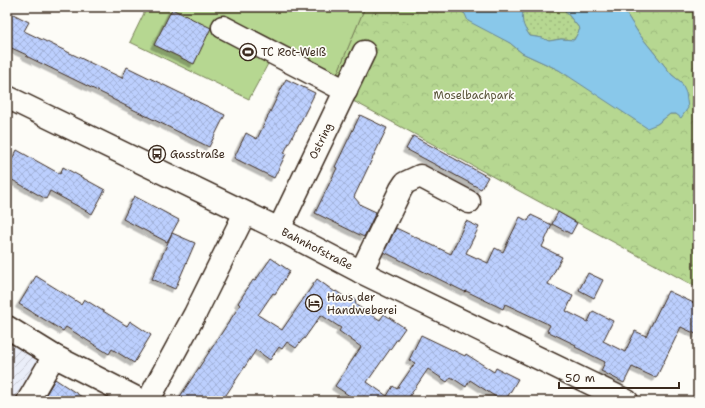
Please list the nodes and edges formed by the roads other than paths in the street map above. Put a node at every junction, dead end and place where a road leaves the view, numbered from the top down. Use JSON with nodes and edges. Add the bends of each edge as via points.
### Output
{"nodes":[{"id":1,"x":223,"y":27,"type":"dead end"},
{"id":2,"x":364,"y":52,"type":"dead end"},
{"id":3,"x":346,"y":91,"type":"junction"},
{"id":4,"x":7,"y":98,"type":"edge"},
{"id":5,"x":469,"y":202,"type":"dead end"},
{"id":6,"x":245,"y":213,"type":"junction"},
{"id":7,"x":279,"y":229,"type":"junction"},
{"id":8,"x":361,"y":272,"type":"junction"},
{"id":9,"x":7,"y":327,"type":"edge"},
{"id":10,"x":54,"y":356,"type":"junction"},
{"id":11,"x":28,"y":401,"type":"edge"},
{"id":12,"x":142,"y":401,"type":"edge"},
{"id":13,"x":148,"y":401,"type":"edge"},
{"id":14,"x":627,"y":401,"type":"edge"}],
"edges":[{"from":1,"to":3,"type":"street"},
{"from":2,"to":3,"type":"street","name":"Ostring"},
{"from":3,"to":7,"type":"street","name":"Ostring"},
{"from":4,"to":6,"type":"street","name":"Bahnhofstraße"},
{"from":5,"to":8,"type":"street","via":[[420,176],[405,183]]},
{"from":6,"to":7,"type":"street","name":"Bahnhofstraße"},
{"from":6,"to":13,"type":"street"},
{"from":7,"to":8,"type":"street","name":"Bahnhofstraße"},
{"from":8,"to":14,"type":"street","name":"Bahnhofstraße"},
{"from":9,"to":10,"type":"street"},
{"from":10,"to":11,"type":"street"},
{"from":10,"to":12,"type":"street"}]}
